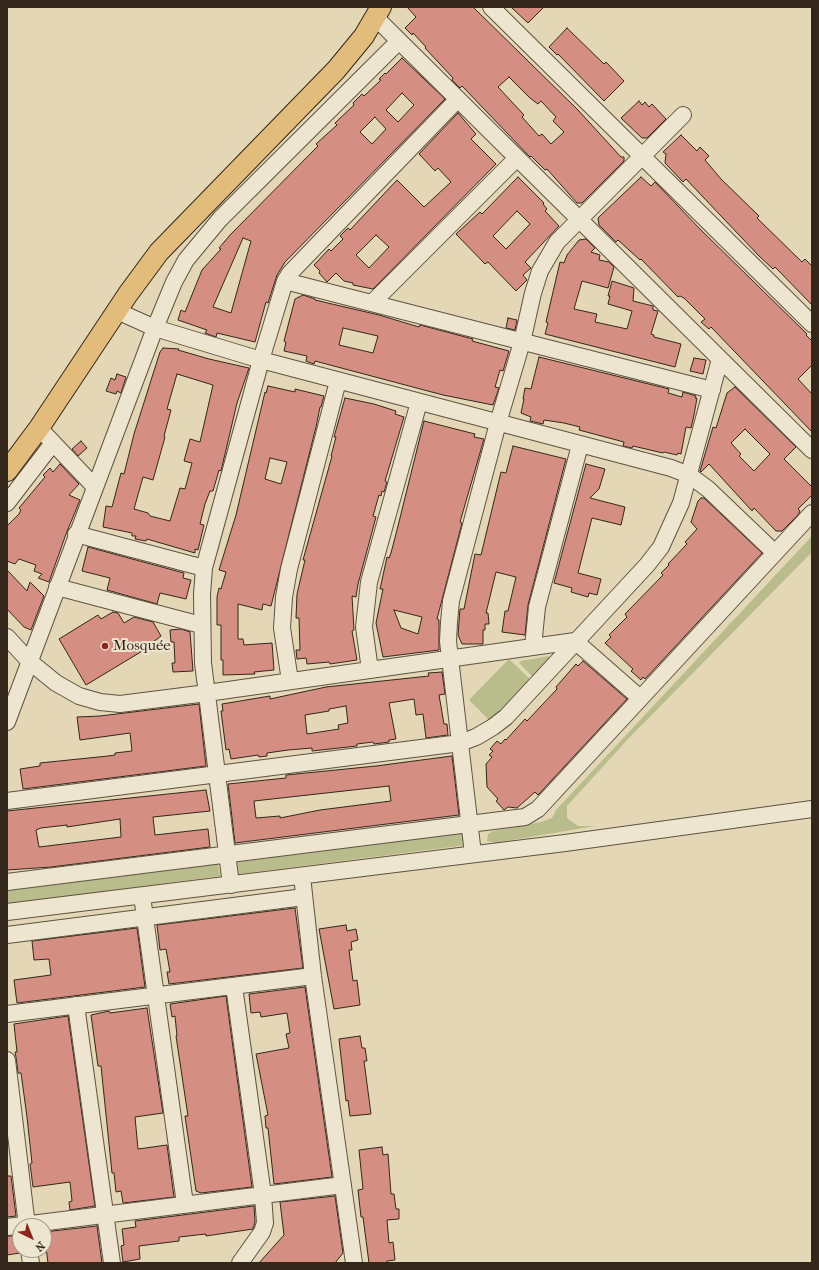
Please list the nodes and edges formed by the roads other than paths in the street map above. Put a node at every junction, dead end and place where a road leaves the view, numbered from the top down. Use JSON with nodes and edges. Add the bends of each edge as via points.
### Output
{"nodes":[{"id":1,"x":491,"y":7,"type":"edge"},
{"id":2,"x":378,"y":12,"type":"edge"},
{"id":3,"x":399,"y":41,"type":"junction"},
{"id":4,"x":458,"y":99,"type":"junction"},
{"id":5,"x":683,"y":115,"type":"dead end"},
{"id":6,"x":641,"y":156,"type":"junction"},
{"id":7,"x":517,"y":158,"type":"junction"},
{"id":8,"x":579,"y":218,"type":"junction"},
{"id":9,"x":285,"y":281,"type":"junction"},
{"id":10,"x":372,"y":303,"type":"junction"},
{"id":11,"x":117,"y":311,"type":"junction"},
{"id":12,"x":812,"y":324,"type":"edge"},
{"id":13,"x":155,"y":328,"type":"junction"},
{"id":14,"x":522,"y":342,"type":"junction"},
{"id":15,"x":720,"y":359,"type":"junction"},
{"id":16,"x":261,"y":360,"type":"junction"},
{"id":17,"x":338,"y":381,"type":"junction"},
{"id":18,"x":712,"y":390,"type":"junction"},
{"id":19,"x":419,"y":402,"type":"junction"},
{"id":20,"x":498,"y":423,"type":"junction"},
{"id":21,"x":39,"y":428,"type":"junction"},
{"id":22,"x":53,"y":443,"type":"junction"},
{"id":23,"x":580,"y":445,"type":"junction"},
{"id":24,"x":812,"y":450,"type":"edge"},
{"id":25,"x":7,"y":471,"type":"edge"},
{"id":26,"x":689,"y":475,"type":"junction"},
{"id":27,"x":94,"y":486,"type":"junction"},
{"id":28,"x":7,"y":503,"type":"edge"},
{"id":29,"x":812,"y":513,"type":"edge"},
{"id":30,"x":76,"y":534,"type":"junction"},
{"id":31,"x":775,"y":553,"type":"junction"},
{"id":32,"x":204,"y":568,"type":"junction"},
{"id":33,"x":57,"y":587,"type":"junction"},
{"id":34,"x":201,"y":625,"type":"junction"},
{"id":35,"x":7,"y":637,"type":"edge"},
{"id":36,"x":576,"y":641,"type":"junction"},
{"id":37,"x":533,"y":647,"type":"junction"},
{"id":38,"x":450,"y":659,"type":"junction"},
{"id":39,"x":30,"y":661,"type":"junction"},
{"id":40,"x":370,"y":670,"type":"junction"},
{"id":41,"x":290,"y":681,"type":"junction"},
{"id":42,"x":207,"y":693,"type":"junction"},
{"id":43,"x":640,"y":698,"type":"junction"},
{"id":44,"x":7,"y":722,"type":"edge"},
{"id":45,"x":460,"y":743,"type":"junction"},
{"id":46,"x":217,"y":774,"type":"junction"},
{"id":47,"x":7,"y":801,"type":"edge"},
{"id":48,"x":812,"y":809,"type":"edge"},
{"id":49,"x":470,"y":825,"type":"junction"},
{"id":50,"x":473,"y":854,"type":"junction"},
{"id":51,"x":228,"y":855,"type":"junction"},
{"id":52,"x":302,"y":876,"type":"junction"},
{"id":53,"x":7,"y":882,"type":"edge"},
{"id":54,"x":231,"y":885,"type":"junction"},
{"id":55,"x":142,"y":896,"type":"junction"},
{"id":56,"x":304,"y":897,"type":"junction"},
{"id":57,"x":7,"y":912,"type":"edge"},
{"id":58,"x":146,"y":917,"type":"junction"},
{"id":59,"x":7,"y":935,"type":"edge"},
{"id":60,"x":313,"y":976,"type":"junction"},
{"id":61,"x":234,"y":986,"type":"junction"},
{"id":62,"x":156,"y":995,"type":"junction"},
{"id":63,"x":76,"y":1005,"type":"junction"},
{"id":64,"x":7,"y":1014,"type":"edge"},
{"id":65,"x":7,"y":1060,"type":"edge"},
{"id":66,"x":343,"y":1185,"type":"junction"},
{"id":67,"x":263,"y":1195,"type":"junction"},
{"id":68,"x":185,"y":1204,"type":"junction"},
{"id":69,"x":105,"y":1214,"type":"junction"},
{"id":70,"x":26,"y":1218,"type":"edge"},
{"id":71,"x":52,"y":1221,"type":"edge"},
{"id":72,"x":351,"y":1260,"type":"edge"},
{"id":73,"x":112,"y":1263,"type":"edge"},
{"id":74,"x":240,"y":1263,"type":"edge"}],
"edges":[{"from":1,"to":6,"type":"street"},
{"from":2,"to":3,"type":"street"},
{"from":2,"to":11,"type":"main road","via":[[364,36],[336,70],[158,252]]},
{"from":3,"to":4,"type":"street"},
{"from":3,"to":13,"type":"street","via":[[200,242],[174,282]]},
{"from":4,"to":7,"type":"street"},
{"from":4,"to":9,"type":"street"},
{"from":5,"to":6,"type":"street"},
{"from":6,"to":8,"type":"street"},
{"from":6,"to":12,"type":"street"},
{"from":7,"to":8,"type":"street"},
{"from":7,"to":10,"type":"street"},
{"from":8,"to":14,"type":"street","via":[[557,242],[540,271]]},
{"from":8,"to":15,"type":"street"},
{"from":9,"to":10,"type":"street"},
{"from":9,"to":16,"type":"street"},
{"from":10,"to":14,"type":"street"},
{"from":11,"to":13,"type":"street"},
{"from":11,"to":21,"type":"main road"},
{"from":13,"to":16,"type":"street"},
{"from":13,"to":27,"type":"street"},
{"from":14,"to":18,"type":"street"},
{"from":14,"to":20,"type":"street"},
{"from":15,"to":18,"type":"street"},
{"from":15,"to":24,"type":"street"},
{"from":16,"to":17,"type":"street"},
{"from":16,"to":32,"type":"street"},
{"from":17,"to":19,"type":"street"},
{"from":17,"to":41,"type":"street","via":[[284,597],[282,628]]},
{"from":18,"to":26,"type":"street"},
{"from":19,"to":20,"type":"street"},
{"from":19,"to":40,"type":"street","via":[[368,582],[364,626]]},
{"from":20,"to":23,"type":"street"},
{"from":20,"to":38,"type":"street","via":[[451,601],[448,641]]},
{"from":21,"to":22,"type":"street"},
{"from":21,"to":25,"type":"main road"},
{"from":22,"to":27,"type":"street"},
{"from":22,"to":28,"type":"street"},
{"from":23,"to":26,"type":"street"},
{"from":23,"to":37,"type":"street","via":[[537,607]]},
{"from":26,"to":31,"type":"street","via":[[708,489]]},
{"from":26,"to":36,"type":"street","via":[[682,503],[661,547]]},
{"from":27,"to":30,"type":"street"},
{"from":29,"to":31,"type":"street"},
{"from":30,"to":32,"type":"street"},
{"from":30,"to":33,"type":"street"},
{"from":31,"to":43,"type":"street"},
{"from":32,"to":34,"type":"street"},
{"from":33,"to":34,"type":"street"},
{"from":33,"to":39,"type":"street"},
{"from":34,"to":42,"type":"street"},
{"from":35,"to":39,"type":"street"},
{"from":36,"to":37,"type":"street"},
{"from":36,"to":43,"type":"street"},
{"from":36,"to":45,"type":"street","via":[[506,717],[476,737]]},
{"from":37,"to":38,"type":"street"},
{"from":38,"to":40,"type":"street"},
{"from":38,"to":45,"type":"street"},
{"from":39,"to":42,"type":"street","via":[[56,683],[79,696],[100,702],[120,704]]},
{"from":39,"to":44,"type":"street"},
{"from":40,"to":41,"type":"street"},
{"from":41,"to":42,"type":"street"},
{"from":42,"to":46,"type":"street"},
{"from":43,"to":49,"type":"street","via":[[538,809],[525,817]]},
{"from":45,"to":46,"type":"street"},
{"from":45,"to":49,"type":"street"},
{"from":46,"to":47,"type":"street"},
{"from":46,"to":51,"type":"street"},
{"from":48,"to":50,"type":"street"},
{"from":49,"to":50,"type":"street"},
{"from":49,"to":51,"type":"street"},
{"from":50,"to":52,"type":"street"},
{"from":51,"to":53,"type":"street"},
{"from":51,"to":54,"type":"street"},
{"from":52,"to":54,"type":"street"},
{"from":52,"to":56,"type":"street"},
{"from":54,"to":55,"type":"street"},
{"from":55,"to":57,"type":"street"},
{"from":55,"to":58,"type":"street"},
{"from":56,"to":58,"type":"street"},
{"from":56,"to":60,"type":"street"},
{"from":58,"to":59,"type":"street"},
{"from":58,"to":62,"type":"street"},
{"from":60,"to":61,"type":"street"},
{"from":60,"to":66,"type":"street"},
{"from":61,"to":62,"type":"street"},
{"from":61,"to":67,"type":"street"},
{"from":62,"to":63,"type":"street"},
{"from":62,"to":68,"type":"street"},
{"from":63,"to":64,"type":"street"},
{"from":63,"to":69,"type":"street"},
{"from":65,"to":70,"type":"street"},
{"from":66,"to":67,"type":"street"},
{"from":66,"to":72,"type":"street"},
{"from":67,"to":68,"type":"street"},
{"from":67,"to":74,"type":"street","via":[[265,1223],[262,1232]]},
{"from":68,"to":69,"type":"street"},
{"from":69,"to":71,"type":"street"},
{"from":69,"to":73,"type":"street"}]}
